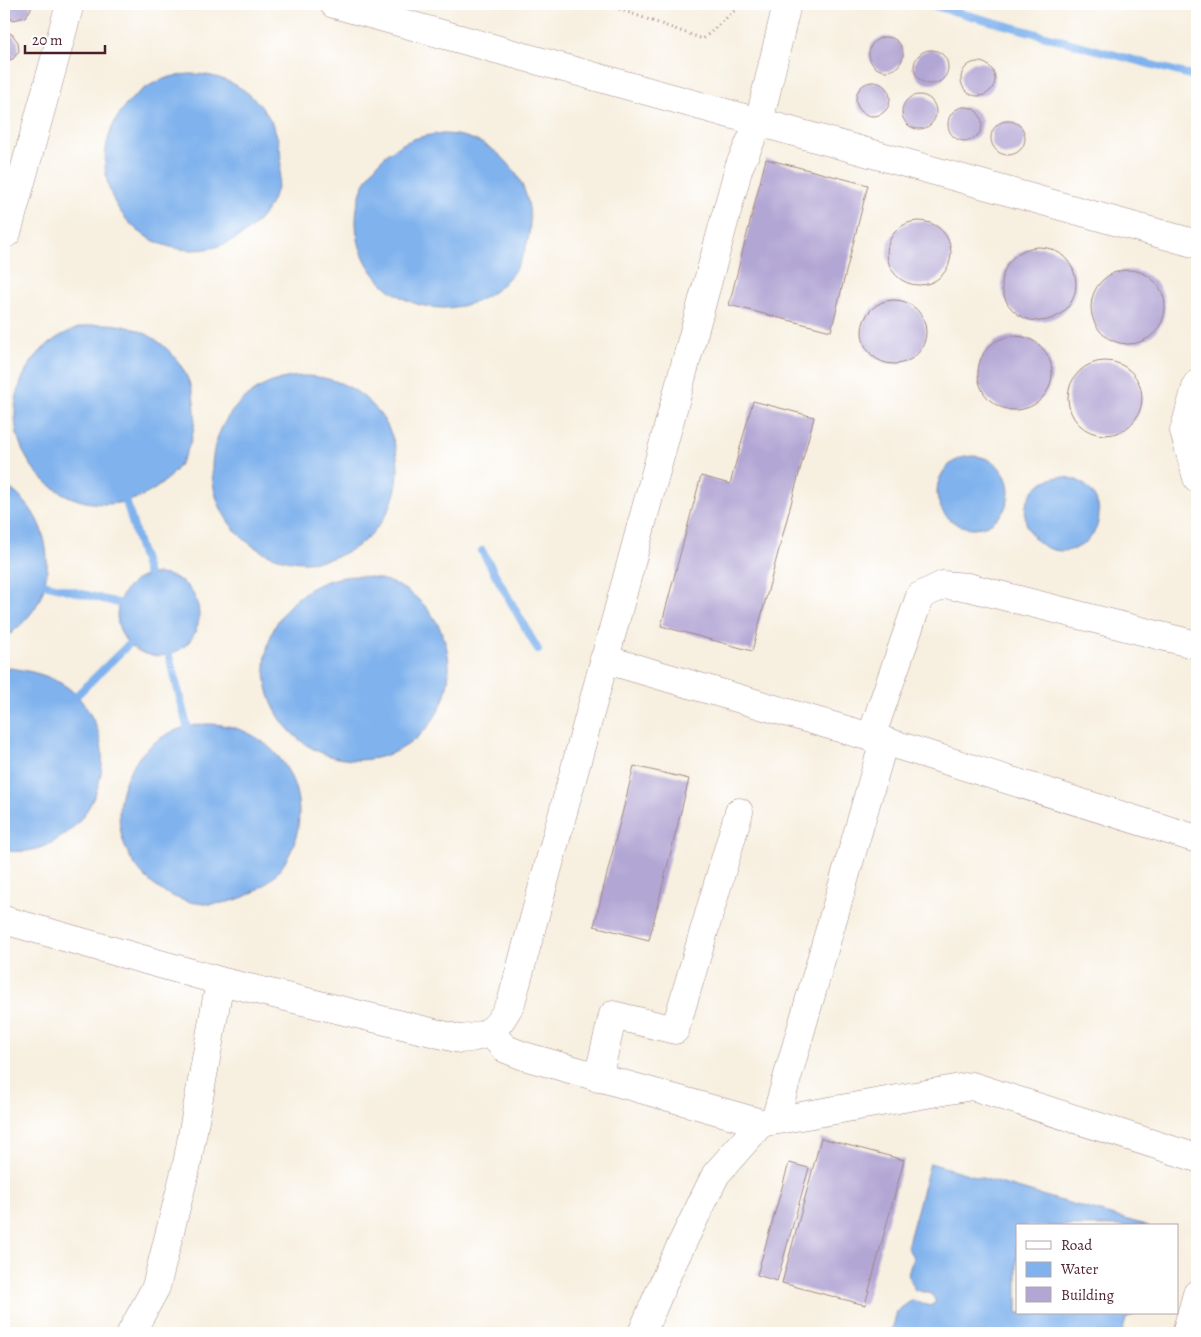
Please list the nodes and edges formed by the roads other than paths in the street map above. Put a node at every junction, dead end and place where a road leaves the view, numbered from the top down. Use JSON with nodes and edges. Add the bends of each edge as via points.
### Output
{"nodes":[{"id":1,"x":70,"y":4,"type":"edge"},
{"id":2,"x":334,"y":4,"type":"edge"},
{"id":3,"x":787,"y":4,"type":"edge"},
{"id":4,"x":759,"y":122,"type":"junction"},
{"id":5,"x":7,"y":233,"type":"dead end"},
{"id":6,"x":1197,"y":244,"type":"edge"},
{"id":7,"x":1197,"y":384,"type":"edge"},
{"id":8,"x":1197,"y":478,"type":"edge"},
{"id":9,"x":1197,"y":645,"type":"edge"},
{"id":10,"x":604,"y":659,"type":"junction"},
{"id":11,"x":877,"y":739,"type":"junction"},
{"id":12,"x":739,"y":812,"type":"dead end"},
{"id":13,"x":1197,"y":839,"type":"edge"},
{"id":14,"x":4,"y":920,"type":"edge"},
{"id":15,"x":220,"y":981,"type":"junction"},
{"id":16,"x":490,"y":1033,"type":"junction"},
{"id":17,"x":598,"y":1078,"type":"junction"},
{"id":18,"x":768,"y":1122,"type":"junction"},
{"id":19,"x":1197,"y":1158,"type":"edge"},
{"id":20,"x":1197,"y":1294,"type":"edge"},
{"id":21,"x":131,"y":1333,"type":"edge"},
{"id":22,"x":642,"y":1333,"type":"edge"},
{"id":23,"x":1186,"y":1333,"type":"edge"}],
"edges":[{"from":1,"to":5,"type":"lane"},
{"from":2,"to":4,"type":"lane"},
{"from":3,"to":4,"type":"lane"},
{"from":4,"to":6,"type":"lane"},
{"from":4,"to":10,"type":"lane","via":[[739,167]]},
{"from":7,"to":8,"type":"lane","via":[[1184,431]]},
{"from":9,"to":11,"type":"lane","via":[[968,587],[942,585],[920,596]]},
{"from":10,"to":11,"type":"lane"},
{"from":10,"to":16,"type":"lane","via":[[511,1003]]},
{"from":11,"to":13,"type":"lane"},
{"from":11,"to":18,"type":"lane"},
{"from":12,"to":17,"type":"lane","via":[[675,1030],[613,1015]]},
{"from":14,"to":15,"type":"lane"},
{"from":15,"to":16,"type":"lane","via":[[460,1039]]},
{"from":15,"to":21,"type":"lane","via":[[187,1164],[156,1287]]},
{"from":16,"to":17,"type":"lane","via":[[506,1049]]},
{"from":17,"to":18,"type":"lane"},
{"from":18,"to":19,"type":"lane","via":[[972,1086]]},
{"from":18,"to":22,"type":"lane","via":[[716,1174]]},
{"from":20,"to":23,"type":"lane"}]}
